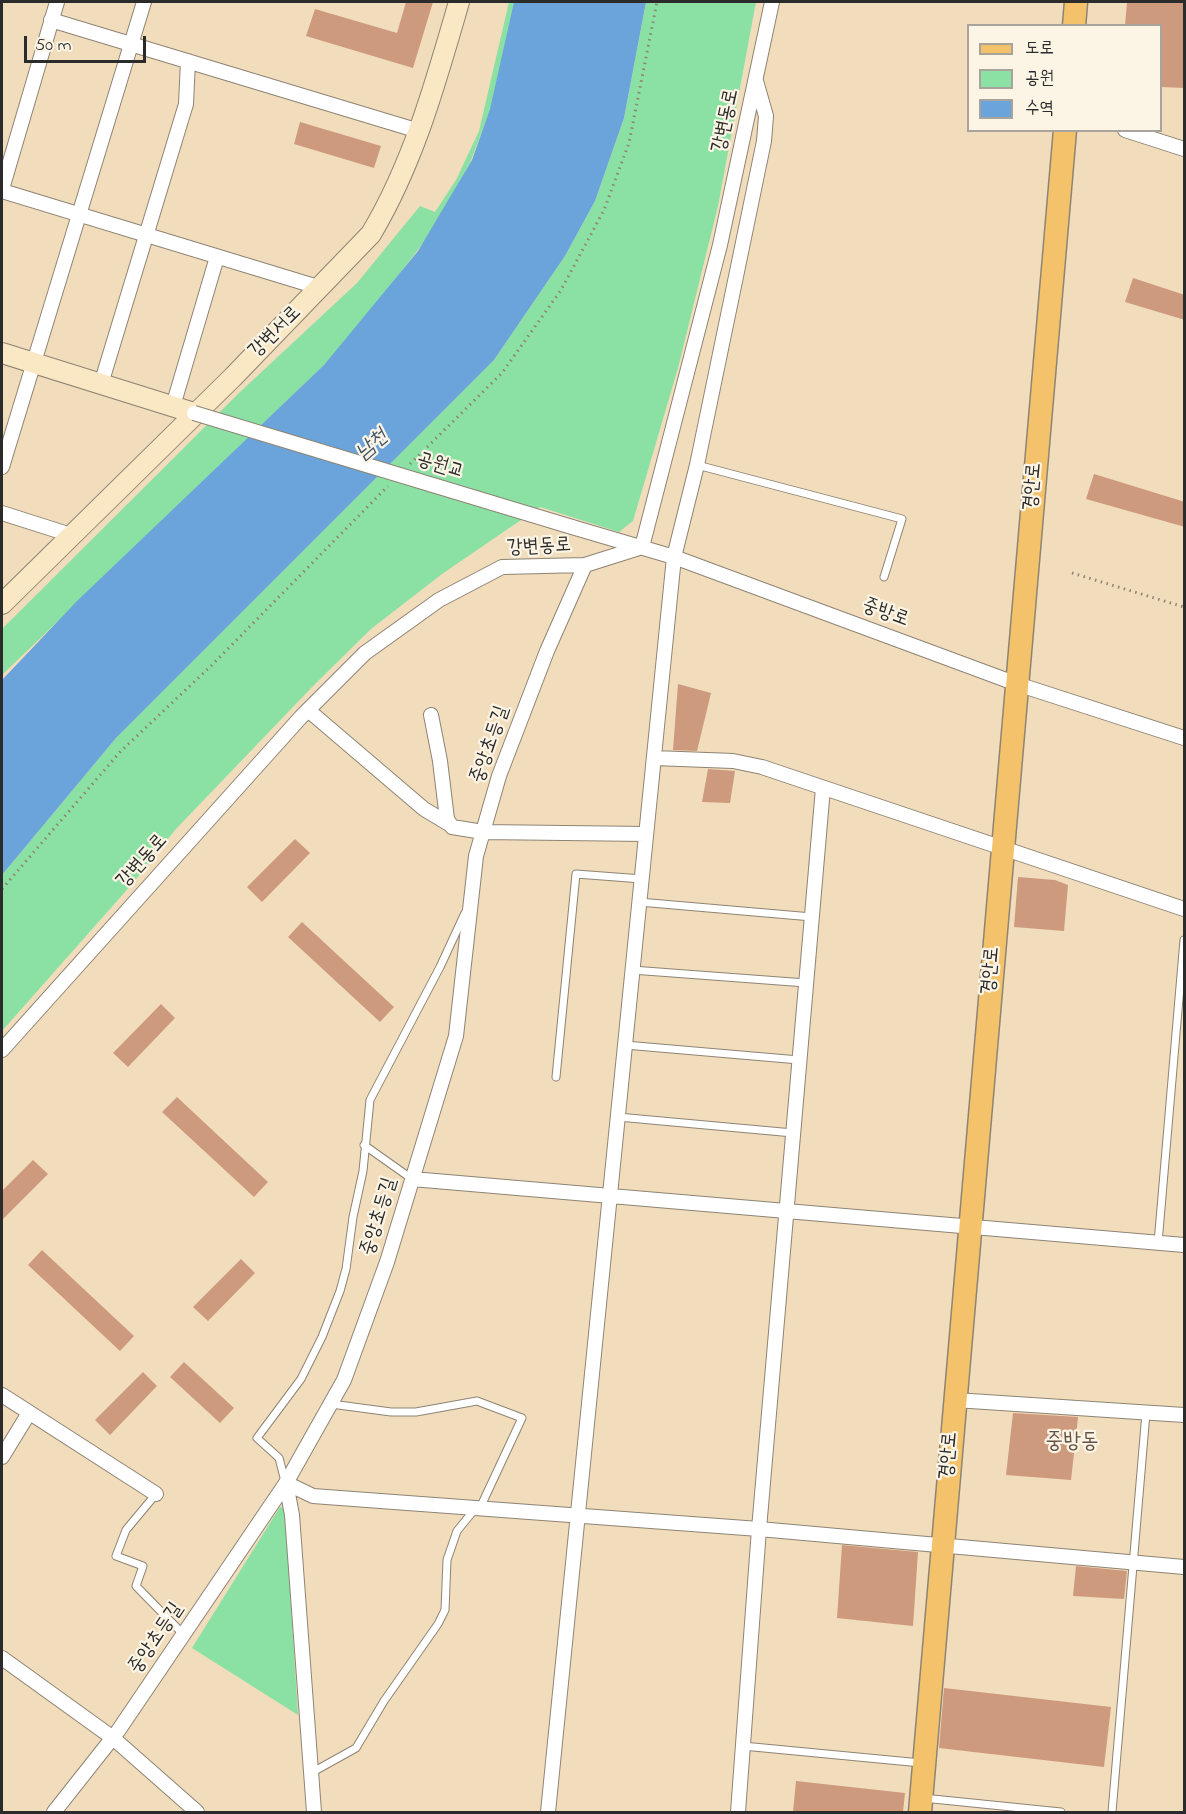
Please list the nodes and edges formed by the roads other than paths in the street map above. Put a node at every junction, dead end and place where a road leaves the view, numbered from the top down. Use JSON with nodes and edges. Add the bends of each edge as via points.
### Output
{"nodes":[{"id":1,"x":57,"y":2,"type":"edge"},
{"id":2,"x":144,"y":2,"type":"edge"},
{"id":3,"x":459,"y":2,"type":"edge"},
{"id":4,"x":772,"y":2,"type":"edge"},
{"id":5,"x":1076,"y":2,"type":"edge"},
{"id":6,"x":51,"y":20,"type":"junction"},
{"id":7,"x":1074,"y":24,"type":"edge"},
{"id":8,"x":131,"y":44,"type":"junction"},
{"id":9,"x":188,"y":61,"type":"junction"},
{"id":10,"x":756,"y":81,"type":"junction"},
{"id":11,"x":419,"y":131,"type":"junction"},
{"id":12,"x":1065,"y":132,"type":"edge"},
{"id":13,"x":1131,"y":132,"type":"edge"},
{"id":14,"x":1185,"y":149,"type":"edge"},
{"id":15,"x":2,"y":190,"type":"edge"},
{"id":16,"x":79,"y":215,"type":"junction"},
{"id":17,"x":146,"y":235,"type":"junction"},
{"id":18,"x":217,"y":257,"type":"junction"},
{"id":19,"x":321,"y":288,"type":"junction"},
{"id":20,"x":2,"y":353,"type":"edge"},
{"id":21,"x":34,"y":363,"type":"junction"},
{"id":22,"x":101,"y":384,"type":"junction"},
{"id":23,"x":173,"y":406,"type":"junction"},
{"id":24,"x":194,"y":413,"type":"junction"},
{"id":25,"x":697,"y":465,"type":"junction"},
{"id":26,"x":2,"y":467,"type":"edge"},
{"id":27,"x":2,"y":513,"type":"edge"},
{"id":28,"x":572,"y":527,"type":"joint"},
{"id":29,"x":71,"y":535,"type":"junction"},
{"id":30,"x":642,"y":547,"type":"junction"},
{"id":31,"x":674,"y":557,"type":"junction"},
{"id":32,"x":585,"y":565,"type":"junction"},
{"id":33,"x":884,"y":577,"type":"dead end"},
{"id":34,"x":2,"y":604,"type":"edge"},
{"id":35,"x":1017,"y":684,"type":"junction"},
{"id":36,"x":308,"y":710,"type":"junction"},
{"id":37,"x":431,"y":715,"type":"dead end"},
{"id":38,"x":1185,"y":738,"type":"edge"},
{"id":39,"x":654,"y":758,"type":"junction"},
{"id":40,"x":823,"y":788,"type":"junction"},
{"id":41,"x":449,"y":824,"type":"junction"},
{"id":42,"x":483,"y":832,"type":"junction"},
{"id":43,"x":646,"y":834,"type":"junction"},
{"id":44,"x":1003,"y":850,"type":"junction"},
{"id":45,"x":642,"y":879,"type":"junction"},
{"id":46,"x":471,"y":902,"type":"junction"},
{"id":47,"x":639,"y":902,"type":"junction"},
{"id":48,"x":1185,"y":909,"type":"edge"},
{"id":49,"x":812,"y":917,"type":"junction"},
{"id":50,"x":1185,"y":940,"type":"edge"},
{"id":51,"x":633,"y":970,"type":"junction"},
{"id":52,"x":806,"y":983,"type":"junction"},
{"id":53,"x":625,"y":1045,"type":"junction"},
{"id":54,"x":2,"y":1050,"type":"edge"},
{"id":55,"x":800,"y":1060,"type":"junction"},
{"id":56,"x":556,"y":1077,"type":"dead end"},
{"id":57,"x":618,"y":1118,"type":"junction"},
{"id":58,"x":793,"y":1133,"type":"junction"},
{"id":59,"x":364,"y":1145,"type":"junction"},
{"id":60,"x":412,"y":1179,"type":"junction"},
{"id":61,"x":610,"y":1196,"type":"junction"},
{"id":62,"x":787,"y":1211,"type":"junction"},
{"id":63,"x":970,"y":1227,"type":"junction"},
{"id":64,"x":1158,"y":1243,"type":"junction"},
{"id":65,"x":1185,"y":1245,"type":"edge"},
{"id":66,"x":2,"y":1395,"type":"edge"},
{"id":67,"x":955,"y":1400,"type":"junction"},
{"id":68,"x":331,"y":1404,"type":"junction"},
{"id":69,"x":29,"y":1413,"type":"junction"},
{"id":70,"x":1146,"y":1413,"type":"junction"},
{"id":71,"x":1185,"y":1415,"type":"edge"},
{"id":72,"x":2,"y":1457,"type":"edge"},
{"id":73,"x":286,"y":1483,"type":"junction"},
{"id":74,"x":156,"y":1494,"type":"joint"},
{"id":75,"x":478,"y":1508,"type":"junction"},
{"id":76,"x":578,"y":1515,"type":"junction"},
{"id":77,"x":759,"y":1529,"type":"junction"},
{"id":78,"x":943,"y":1546,"type":"junction"},
{"id":79,"x":1134,"y":1562,"type":"junction"},
{"id":80,"x":1185,"y":1567,"type":"edge"},
{"id":81,"x":183,"y":1634,"type":"junction"},
{"id":82,"x":2,"y":1658,"type":"edge"},
{"id":83,"x":112,"y":1738,"type":"junction"},
{"id":84,"x":743,"y":1746,"type":"junction"},
{"id":85,"x":924,"y":1763,"type":"junction"},
{"id":86,"x":311,"y":1773,"type":"junction"},
{"id":87,"x":920,"y":1805,"type":"edge"},
{"id":88,"x":54,"y":1812,"type":"edge"},
{"id":89,"x":197,"y":1812,"type":"edge"},
{"id":90,"x":314,"y":1812,"type":"edge"},
{"id":91,"x":548,"y":1812,"type":"edge"},
{"id":92,"x":738,"y":1812,"type":"edge"},
{"id":93,"x":1062,"y":1812,"type":"edge"},
{"id":94,"x":1112,"y":1812,"type":"edge"}],
"edges":[{"from":1,"to":6,"type":"street"},
{"from":2,"to":8,"type":"street"},
{"from":3,"to":11,"type":"street","name":"강변서로"},
{"from":4,"to":10,"type":"street","name":"강변동로"},
{"from":5,"to":7,"type":"main road"},
{"from":6,"to":8,"type":"street"},
{"from":6,"to":15,"type":"street"},
{"from":8,"to":9,"type":"street"},
{"from":8,"to":16,"type":"street"},
{"from":9,"to":11,"type":"street"},
{"from":9,"to":17,"type":"street","via":[[186,104]]},
{"from":10,"to":25,"type":"street","via":[[766,116],[764,141]]},
{"from":10,"to":30,"type":"street","name":"강변동로","via":[[712,279]]},
{"from":11,"to":19,"type":"street","name":"강변서로","via":[[388,206],[371,234]]},
{"from":12,"to":35,"type":"main road","name":"경안로"},
{"from":13,"to":14,"type":"street"},
{"from":15,"to":16,"type":"street"},
{"from":16,"to":17,"type":"street"},
{"from":16,"to":21,"type":"street"},
{"from":17,"to":18,"type":"street"},
{"from":17,"to":22,"type":"street"},
{"from":18,"to":19,"type":"street"},
{"from":18,"to":23,"type":"street"},
{"from":19,"to":24,"type":"street","name":"강변서로"},
{"from":20,"to":21,"type":"street"},
{"from":21,"to":22,"type":"street"},
{"from":21,"to":26,"type":"street"},
{"from":22,"to":23,"type":"street"},
{"from":23,"to":24,"type":"street"},
{"from":24,"to":28,"type":"street","name":"공원교","bridge":true},
{"from":24,"to":29,"type":"street","name":"강변서로"},
{"from":25,"to":31,"type":"street"},
{"from":25,"to":33,"type":"lane","via":[[902,519]]},
{"from":27,"to":29,"type":"street"},
{"from":28,"to":30,"type":"street","name":"중방로"},
{"from":29,"to":34,"type":"street","name":"강변서로"},
{"from":30,"to":31,"type":"street","name":"중방로"},
{"from":30,"to":32,"type":"street","name":"강변동로"},
{"from":31,"to":35,"type":"street","name":"중방로"},
{"from":31,"to":39,"type":"street"},
{"from":32,"to":36,"type":"street","name":"강변동로","via":[[502,567],[439,600],[365,653]]},
{"from":32,"to":42,"type":"street","name":"중앙초등길","via":[[517,727]]},
{"from":35,"to":38,"type":"street","name":"중방로"},
{"from":35,"to":44,"type":"main road","name":"경안로"},
{"from":36,"to":41,"type":"street","via":[[427,811]]},
{"from":36,"to":54,"type":"street","name":"강변동로"},
{"from":37,"to":41,"type":"street"},
{"from":39,"to":40,"type":"street","via":[[748,763]]},
{"from":39,"to":43,"type":"street"},
{"from":40,"to":44,"type":"street"},
{"from":40,"to":49,"type":"street"},
{"from":41,"to":42,"type":"street"},
{"from":42,"to":43,"type":"street"},
{"from":42,"to":46,"type":"street","name":"중앙초등길"},
{"from":43,"to":45,"type":"street"},
{"from":44,"to":48,"type":"street"},
{"from":44,"to":63,"type":"main road","name":"경안로"},
{"from":45,"to":47,"type":"street"},
{"from":45,"to":56,"type":"lane","via":[[576,874]]},
{"from":46,"to":59,"type":"lane","via":[[370,1100]]},
{"from":46,"to":60,"type":"street","name":"중앙초등길","via":[[456,1036]]},
{"from":47,"to":49,"type":"lane"},
{"from":47,"to":51,"type":"street"},
{"from":49,"to":52,"type":"street"},
{"from":50,"to":64,"type":"lane"},
{"from":51,"to":52,"type":"lane"},
{"from":51,"to":53,"type":"street"},
{"from":52,"to":55,"type":"street"},
{"from":53,"to":55,"type":"lane"},
{"from":53,"to":57,"type":"street"},
{"from":55,"to":58,"type":"street"},
{"from":57,"to":58,"type":"lane"},
{"from":57,"to":61,"type":"street"},
{"from":58,"to":62,"type":"street"},
{"from":59,"to":60,"type":"lane"},
{"from":59,"to":73,"type":"lane","via":[[363,1171],[340,1291],[301,1379],[257,1438],[279,1458]]},
{"from":60,"to":61,"type":"street"},
{"from":60,"to":68,"type":"street","name":"중앙초등길","via":[[355,1353]]},
{"from":61,"to":62,"type":"street"},
{"from":61,"to":76,"type":"street"},
{"from":62,"to":63,"type":"street"},
{"from":62,"to":77,"type":"street"},
{"from":63,"to":64,"type":"street"},
{"from":63,"to":67,"type":"main road","name":"경안로"},
{"from":64,"to":65,"type":"street"},
{"from":66,"to":69,"type":"street"},
{"from":67,"to":70,"type":"street"},
{"from":67,"to":78,"type":"main road","name":"경안로"},
{"from":68,"to":73,"type":"street","name":"중앙초등길"},
{"from":68,"to":75,"type":"lane","via":[[416,1412],[477,1401],[522,1418]]},
{"from":69,"to":72,"type":"street"},
{"from":69,"to":74,"type":"street"},
{"from":70,"to":71,"type":"street"},
{"from":70,"to":79,"type":"lane"},
{"from":73,"to":75,"type":"street","via":[[313,1496]]},
{"from":73,"to":81,"type":"street","name":"중앙초등길"},
{"from":73,"to":86,"type":"street","via":[[292,1515]]},
{"from":74,"to":81,"type":"lane","via":[[126,1530],[116,1556],[143,1566],[136,1586]]},
{"from":75,"to":76,"type":"street"},
{"from":75,"to":86,"type":"lane","via":[[457,1531],[447,1560],[445,1610],[438,1624],[356,1748]]},
{"from":76,"to":77,"type":"street"},
{"from":76,"to":91,"type":"street"},
{"from":77,"to":78,"type":"street"},
{"from":77,"to":84,"type":"street"},
{"from":78,"to":79,"type":"street"},
{"from":78,"to":85,"type":"main road","name":"경안로"},
{"from":79,"to":80,"type":"street"},
{"from":79,"to":94,"type":"lane"},
{"from":81,"to":83,"type":"street","name":"중앙초등길"},
{"from":82,"to":83,"type":"street"},
{"from":83,"to":88,"type":"street","name":"중앙초등길"},
{"from":83,"to":89,"type":"street"},
{"from":84,"to":85,"type":"lane"},
{"from":84,"to":92,"type":"street"},
{"from":85,"to":87,"type":"main road","name":"경안로"},
{"from":86,"to":90,"type":"street"},
{"from":87,"to":93,"type":"lane"}]}
